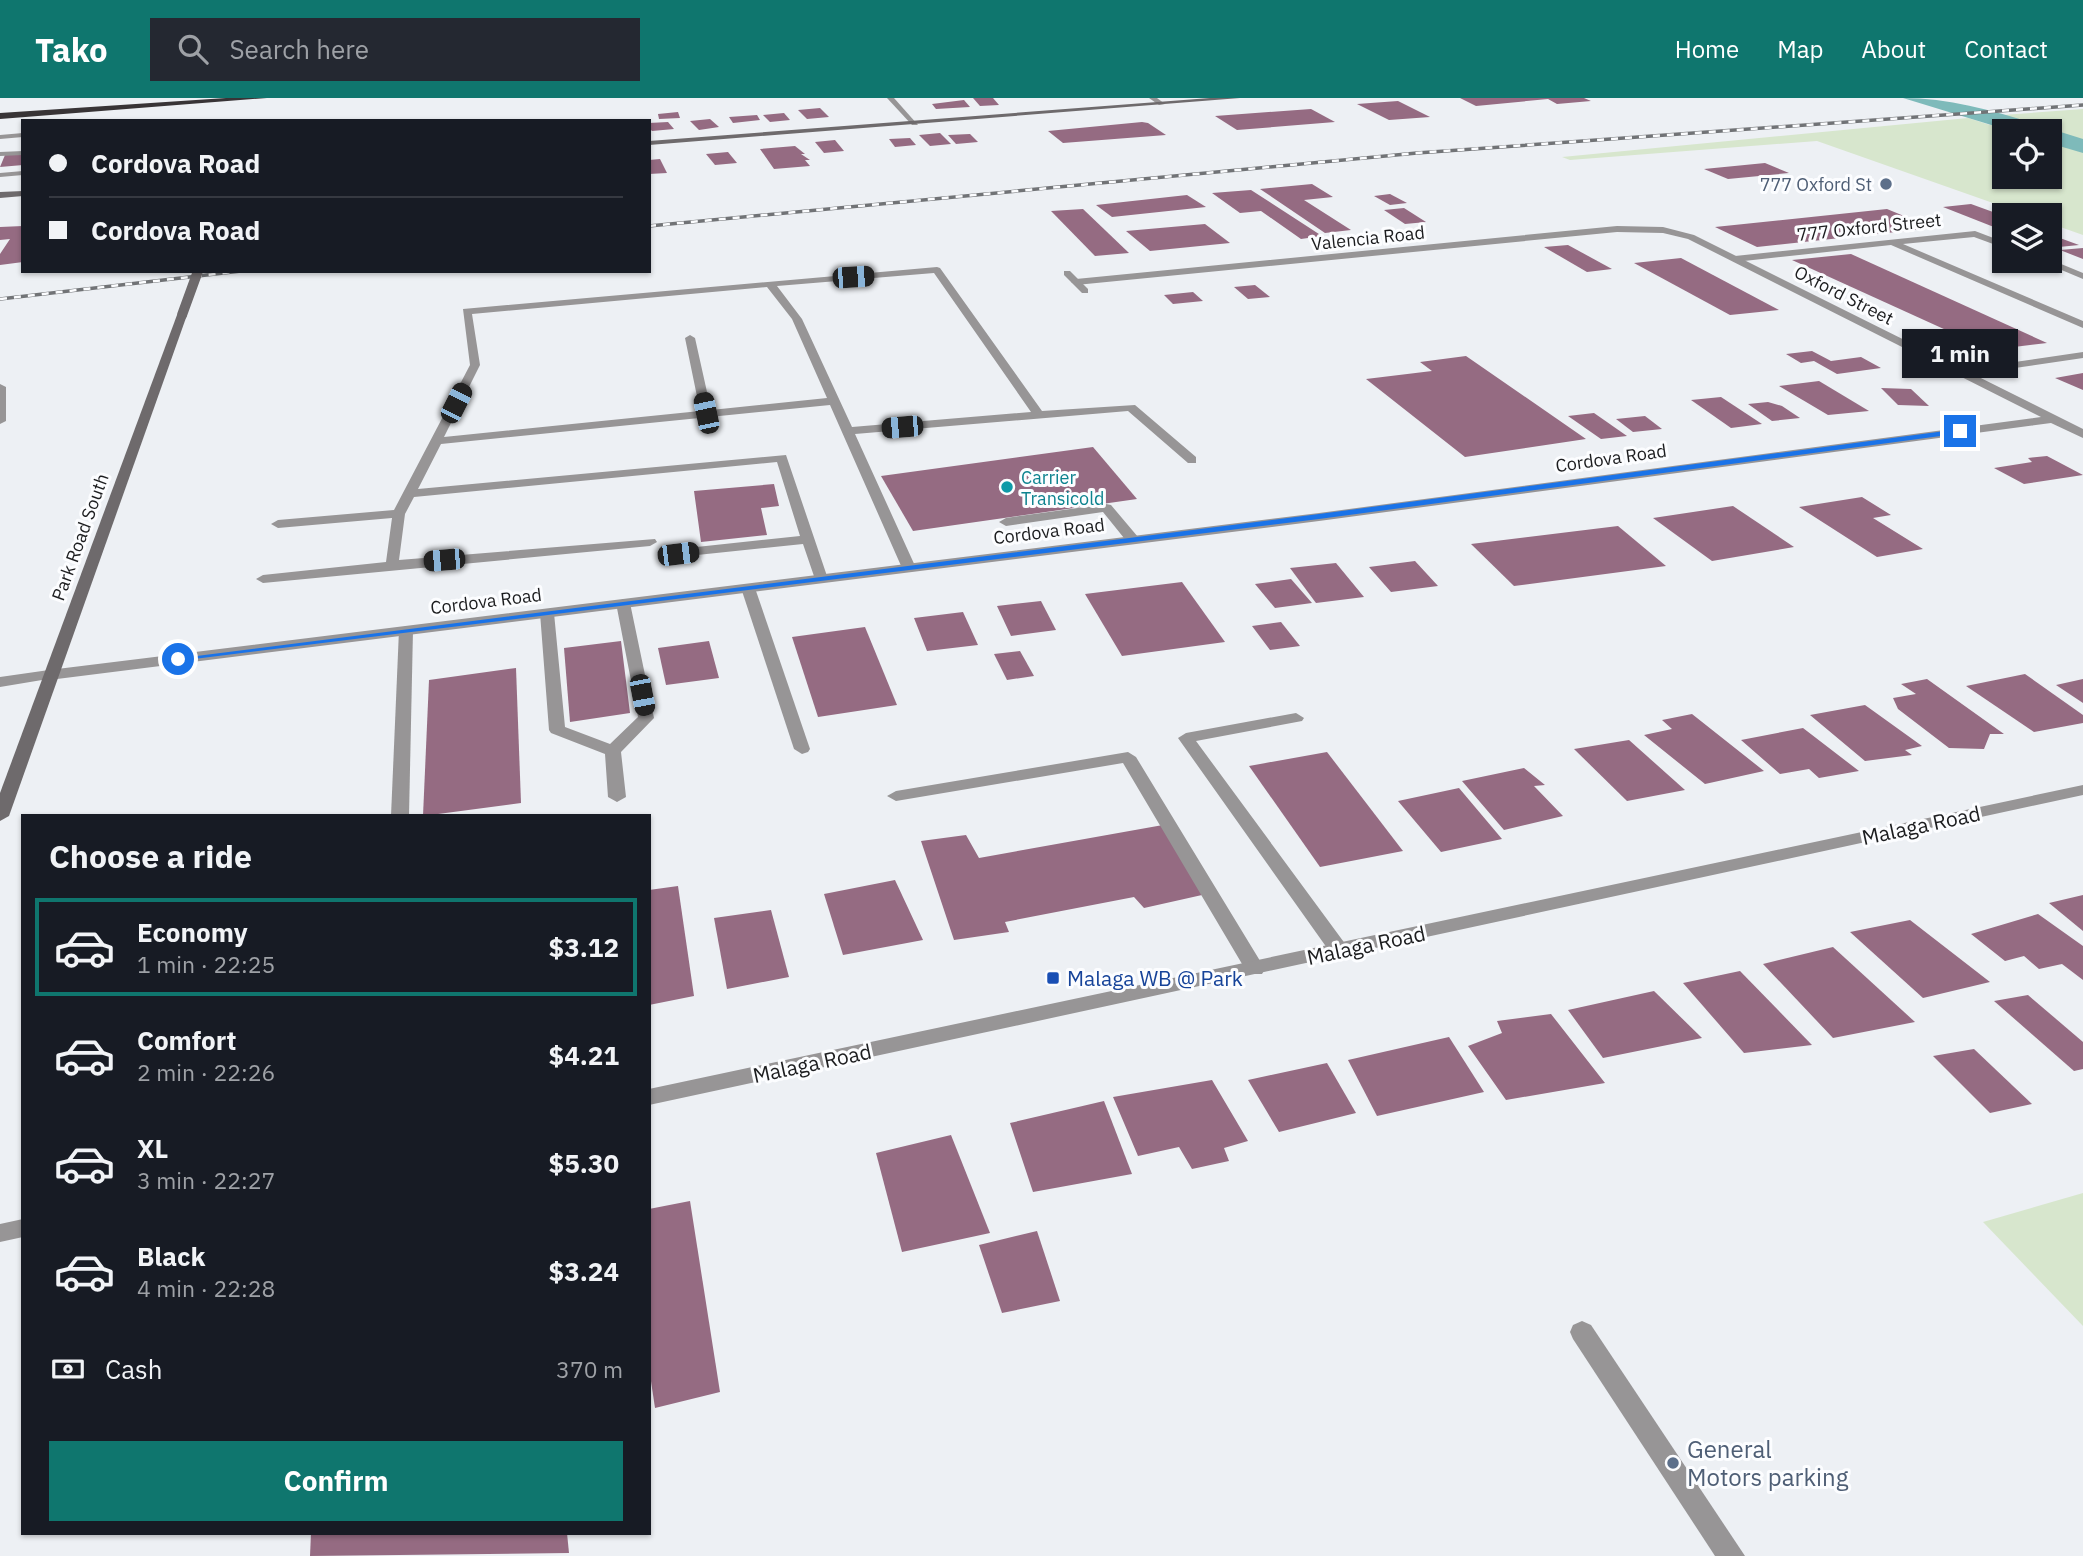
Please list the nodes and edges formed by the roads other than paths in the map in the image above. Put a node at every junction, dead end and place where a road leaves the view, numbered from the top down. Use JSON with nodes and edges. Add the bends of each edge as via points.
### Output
{"nodes":[{"id":1,"x":263,"y":98,"type":"edge"},
{"id":2,"x":890,"y":98,"type":"edge"},
{"id":3,"x":1152,"y":98,"type":"edge"},
{"id":4,"x":1237,"y":98,"type":"edge"},
{"id":5,"x":1161,"y":104,"type":"junction"},
{"id":6,"x":0,"y":116,"type":"edge"},
{"id":7,"x":915,"y":123,"type":"junction"},
{"id":8,"x":21,"y":135,"type":"edge"},
{"id":9,"x":0,"y":137,"type":"edge"},
{"id":10,"x":21,"y":144,"type":"edge"},
{"id":11,"x":651,"y":144,"type":"edge"},
{"id":12,"x":0,"y":145,"type":"edge"},
{"id":13,"x":21,"y":153,"type":"edge"},
{"id":14,"x":0,"y":154,"type":"edge"},
{"id":15,"x":21,"y":173,"type":"edge"},
{"id":16,"x":0,"y":175,"type":"edge"},
{"id":17,"x":21,"y":193,"type":"edge"},
{"id":18,"x":0,"y":195,"type":"edge"},
{"id":19,"x":1663,"y":230,"type":"joint"},
{"id":20,"x":1992,"y":240,"type":"edge"},
{"id":21,"x":1892,"y":243,"type":"junction"},
{"id":22,"x":1735,"y":259,"type":"junction"},
{"id":23,"x":2062,"y":268,"type":"edge"},
{"id":24,"x":1067,"y":272,"type":"dead end"},
{"id":25,"x":197,"y":273,"type":"edge"},
{"id":26,"x":2083,"y":276,"type":"edge"},
{"id":27,"x":1076,"y":282,"type":"junction"},
{"id":28,"x":770,"y":284,"type":"junction"},
{"id":29,"x":1085,"y":291,"type":"dead end"},
{"id":30,"x":2083,"y":325,"type":"edge"},
{"id":31,"x":690,"y":338,"type":"dead end"},
{"id":32,"x":2083,"y":355,"type":"edge"},
{"id":33,"x":1960,"y":373,"type":"junction"},
{"id":34,"x":0,"y":387,"type":"edge"},
{"id":35,"x":834,"y":401,"type":"junction"},
{"id":36,"x":706,"y":413,"type":"junction"},
{"id":37,"x":1039,"y":415,"type":"junction"},
{"id":38,"x":2053,"y":419,"type":"junction"},
{"id":39,"x":0,"y":421,"type":"edge"},
{"id":40,"x":848,"y":431,"type":"junction"},
{"id":41,"x":2083,"y":434,"type":"edge"},
{"id":42,"x":437,"y":441,"type":"junction"},
{"id":43,"x":1192,"y":460,"type":"dead end"},
{"id":44,"x":410,"y":494,"type":"junction"},
{"id":45,"x":399,"y":514,"type":"junction"},
{"id":46,"x":1006,"y":522,"type":"dead end"},
{"id":47,"x":278,"y":524,"type":"dead end"},
{"id":48,"x":808,"y":539,"type":"junction"},
{"id":49,"x":1133,"y":540,"type":"junction"},
{"id":50,"x":650,"y":542,"type":"dead end"},
{"id":51,"x":678,"y":554,"type":"dead end"},
{"id":52,"x":392,"y":565,"type":"junction"},
{"id":53,"x":909,"y":568,"type":"junction"},
{"id":54,"x":263,"y":579,"type":"dead end"},
{"id":55,"x":821,"y":579,"type":"junction"},
{"id":56,"x":748,"y":588,"type":"junction"},
{"id":57,"x":623,"y":603,"type":"junction"},
{"id":58,"x":547,"y":613,"type":"junction"},
{"id":59,"x":407,"y":630,"type":"junction"},
{"id":60,"x":49,"y":675,"type":"junction"},
{"id":61,"x":0,"y":682,"type":"edge"},
{"id":62,"x":1296,"y":718,"type":"dead end"},
{"id":63,"x":802,"y":749,"type":"dead end"},
{"id":64,"x":613,"y":751,"type":"junction"},
{"id":65,"x":2083,"y":790,"type":"edge"},
{"id":66,"x":896,"y":796,"type":"dead end"},
{"id":67,"x":617,"y":797,"type":"dead end"},
{"id":68,"x":400,"y":814,"type":"edge"},
{"id":69,"x":0,"y":816,"type":"edge"},
{"id":70,"x":1339,"y":950,"type":"junction"},
{"id":71,"x":1255,"y":969,"type":"junction"},
{"id":72,"x":651,"y":1097,"type":"edge"},
{"id":73,"x":21,"y":1228,"type":"edge"},
{"id":74,"x":0,"y":1233,"type":"edge"},
{"id":75,"x":1583,"y":1332,"type":"dead end"},
{"id":76,"x":1731,"y":1556,"type":"edge"}],
"edges":[{"from":1,"to":6,"type":"highway"},
{"from":2,"to":7,"type":"street"},
{"from":3,"to":5,"type":"street"},
{"from":4,"to":5,"type":"main road"},
{"from":5,"to":7,"type":"main road"},
{"from":7,"to":11,"type":"main road"},
{"from":8,"to":9,"type":"street"},
{"from":10,"to":12,"type":"street"},
{"from":13,"to":14,"type":"street"},
{"from":15,"to":16,"type":"street"},
{"from":17,"to":18,"type":"main road"},
{"from":19,"to":22,"type":"street","name":"Oxford Street","via":[[1691,237]]},
{"from":19,"to":27,"type":"street","name":"Valencia Road","via":[[1617,229]]},
{"from":20,"to":21,"type":"street","name":"777 Oxford Street","via":[[1975,234]]},
{"from":21,"to":22,"type":"street","name":"777 Oxford Street"},
{"from":21,"to":30,"type":"street"},
{"from":22,"to":33,"type":"street","name":"Oxford Street"},
{"from":23,"to":26,"type":"street"},
{"from":24,"to":27,"type":"street"},
{"from":25,"to":60,"type":"main road","name":"Park Road South","bridge":true},
{"from":27,"to":29,"type":"street"},
{"from":28,"to":35,"type":"street","via":[[797,319]]},
{"from":28,"to":37,"type":"street","via":[[937,270]]},
{"from":28,"to":42,"type":"street","via":[[467,311],[475,365]]},
{"from":31,"to":36,"type":"street"},
{"from":32,"to":33,"type":"street"},
{"from":33,"to":38,"type":"street","name":"Oxford Street"},
{"from":34,"to":39,"type":"street"},
{"from":35,"to":36,"type":"street"},
{"from":35,"to":40,"type":"street"},
{"from":36,"to":42,"type":"street"},
{"from":37,"to":40,"type":"street"},
{"from":37,"to":43,"type":"street","via":[[1131,407]]},
{"from":38,"to":41,"type":"street","name":"Oxford Street"},
{"from":38,"to":49,"type":"street","name":"Cordova Road"},
{"from":40,"to":53,"type":"street"},
{"from":42,"to":44,"type":"street"},
{"from":44,"to":45,"type":"street"},
{"from":44,"to":48,"type":"street","via":[[782,458]]},
{"from":45,"to":47,"type":"street"},
{"from":45,"to":52,"type":"street"},
{"from":46,"to":49,"type":"street","via":[[1106,508]]},
{"from":48,"to":51,"type":"street"},
{"from":48,"to":55,"type":"street"},
{"from":49,"to":53,"type":"street","name":"Cordova Road"},
{"from":50,"to":52,"type":"street"},
{"from":52,"to":54,"type":"street"},
{"from":53,"to":55,"type":"street","name":"Cordova Road"},
{"from":55,"to":56,"type":"street","name":"Cordova Road"},
{"from":56,"to":57,"type":"street","name":"Cordova Road"},
{"from":56,"to":63,"type":"street"},
{"from":57,"to":58,"type":"street","name":"Cordova Road"},
{"from":57,"to":64,"type":"street","via":[[646,718]]},
{"from":58,"to":59,"type":"street","name":"Cordova Road"},
{"from":58,"to":64,"type":"street","via":[[557,730]]},
{"from":59,"to":60,"type":"street","name":"Cordova Road"},
{"from":59,"to":68,"type":"street"},
{"from":60,"to":61,"type":"street","name":"Cordova Road"},
{"from":60,"to":69,"type":"main road","name":"Park Road South"},
{"from":62,"to":70,"type":"street","via":[[1186,738]]},
{"from":64,"to":67,"type":"street"},
{"from":65,"to":70,"type":"street","name":"Malaga Road"},
{"from":66,"to":71,"type":"street","via":[[1128,757]]},
{"from":70,"to":71,"type":"street","name":"Malaga Road"},
{"from":71,"to":72,"type":"street","name":"Malaga Road"},
{"from":73,"to":74,"type":"street"},
{"from":75,"to":76,"type":"street"}]}
